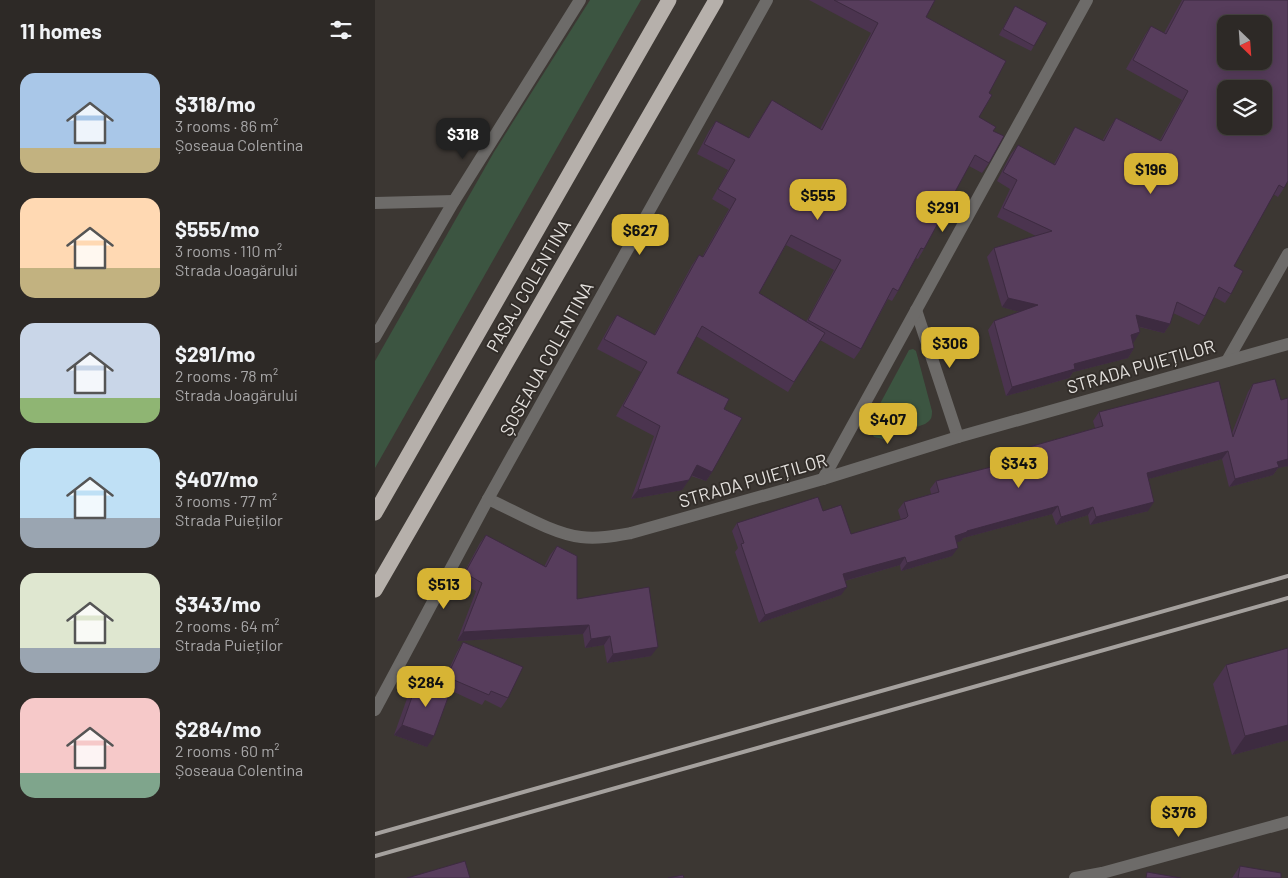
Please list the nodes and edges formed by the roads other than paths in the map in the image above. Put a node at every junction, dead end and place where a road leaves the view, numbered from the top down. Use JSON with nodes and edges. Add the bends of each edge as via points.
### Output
{"nodes":[{"id":1,"x":580,"y":0,"type":"edge"},
{"id":2,"x":669,"y":0,"type":"edge"},
{"id":3,"x":716,"y":0,"type":"edge"},
{"id":4,"x":767,"y":0,"type":"edge"},
{"id":5,"x":1087,"y":0,"type":"edge"},
{"id":6,"x":454,"y":200,"type":"junction"},
{"id":7,"x":375,"y":203,"type":"edge"},
{"id":8,"x":1288,"y":254,"type":"edge"},
{"id":9,"x":916,"y":310,"type":"junction"},
{"id":10,"x":375,"y":337,"type":"edge"},
{"id":11,"x":1288,"y":344,"type":"edge"},
{"id":12,"x":1227,"y":361,"type":"junction"},
{"id":13,"x":958,"y":437,"type":"junction"},
{"id":14,"x":823,"y":479,"type":"junction"},
{"id":15,"x":488,"y":499,"type":"junction"},
{"id":16,"x":375,"y":513,"type":"edge"},
{"id":17,"x":375,"y":590,"type":"edge"},
{"id":18,"x":375,"y":710,"type":"edge"},
{"id":19,"x":1288,"y":822,"type":"edge"},
{"id":20,"x":1102,"y":875,"type":"edge"},
{"id":21,"x":1075,"y":878,"type":"edge"}],
"edges":[{"from":1,"to":6,"type":"street"},
{"from":2,"to":16,"type":"highway","name":"PASAJ COLENTINA"},
{"from":3,"to":17,"type":"highway","name":"PASAJ COLENTINA"},
{"from":4,"to":15,"type":"street","name":"ȘOSEAUA COLENTINA"},
{"from":5,"to":9,"type":"street"},
{"from":6,"to":7,"type":"street"},
{"from":6,"to":10,"type":"street"},
{"from":8,"to":12,"type":"street"},
{"from":9,"to":13,"type":"street"},
{"from":9,"to":14,"type":"street"},
{"from":11,"to":12,"type":"street","name":"STRADA PUIEȚILOR"},
{"from":12,"to":13,"type":"street","name":"STRADA PUIEȚILOR"},
{"from":13,"to":14,"type":"street","name":"STRADA PUIEȚILOR"},
{"from":14,"to":15,"type":"street","name":"STRADA PUIEȚILOR","via":[[605,538],[580,537],[554,530]]},
{"from":15,"to":18,"type":"street","name":"ȘOSEAUA COLENTINA"},
{"from":19,"to":20,"type":"street"},
{"from":20,"to":21,"type":"street"}]}
